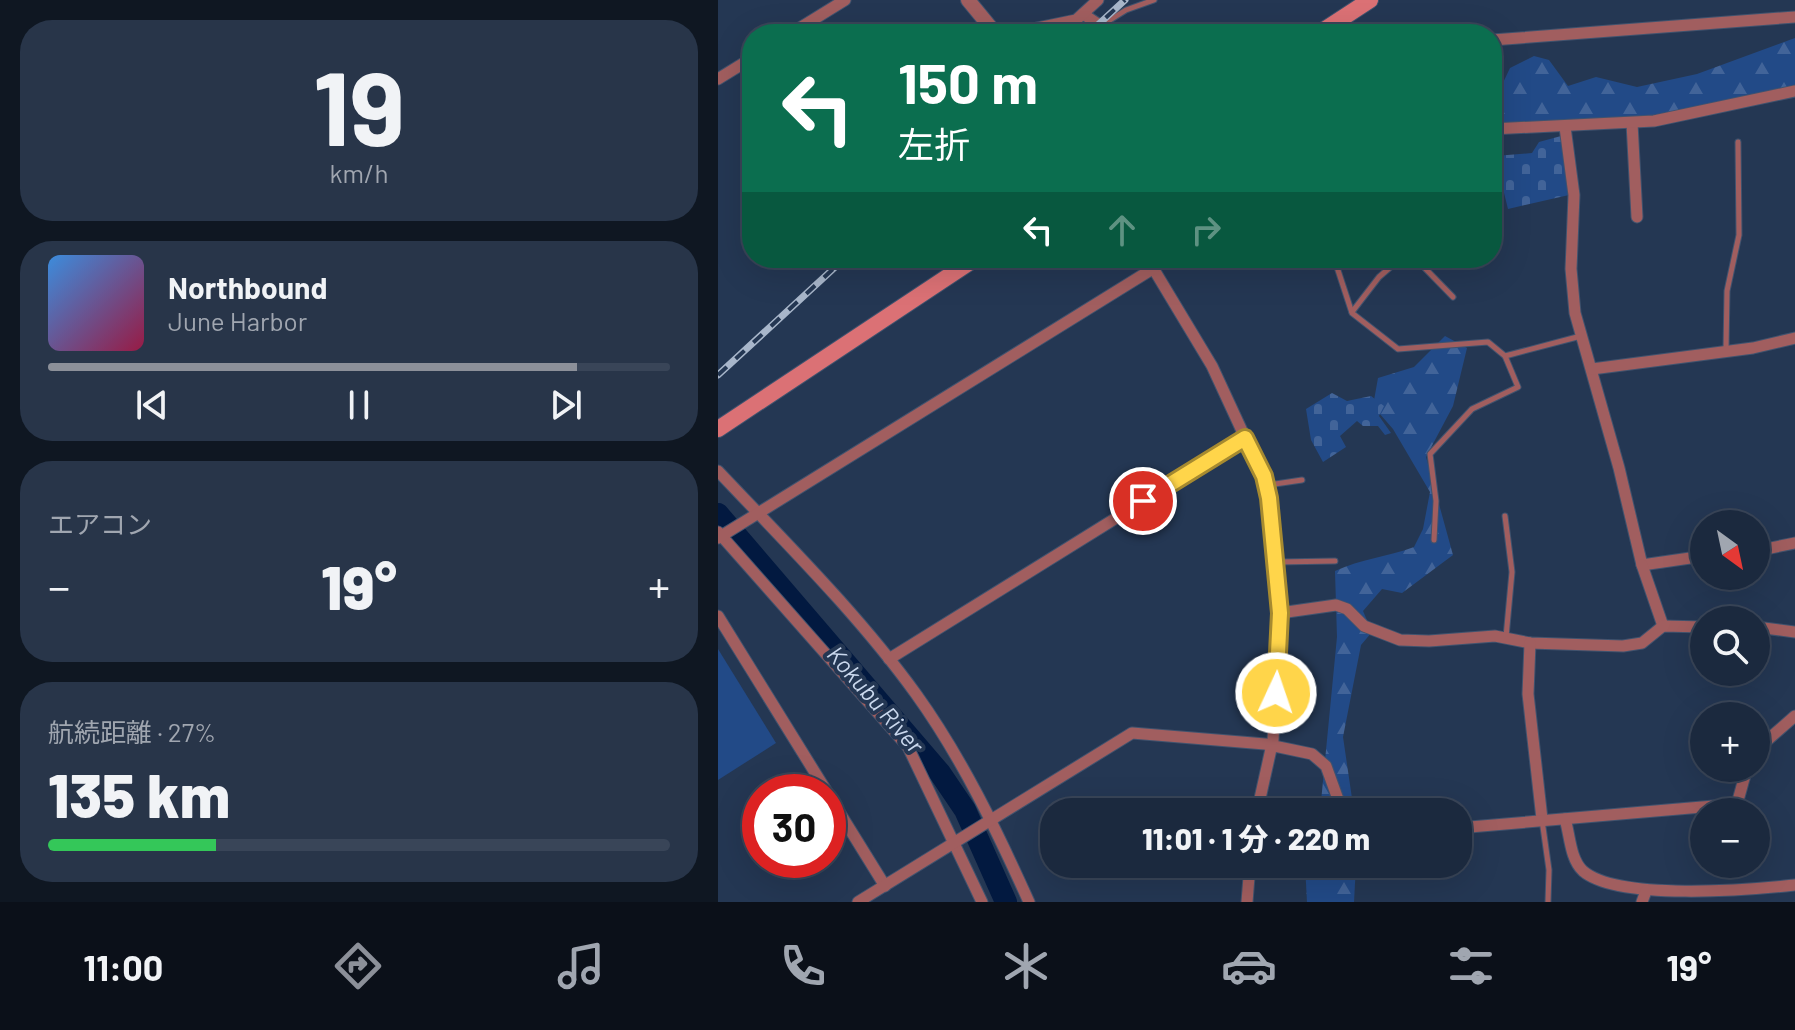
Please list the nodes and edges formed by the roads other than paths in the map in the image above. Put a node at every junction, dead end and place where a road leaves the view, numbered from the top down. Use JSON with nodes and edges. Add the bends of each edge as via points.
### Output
{"nodes":[{"id":1,"x":845,"y":0,"type":"edge"},
{"id":2,"x":968,"y":0,"type":"edge"},
{"id":3,"x":1098,"y":0,"type":"edge"},
{"id":4,"x":1154,"y":0,"type":"edge"},
{"id":5,"x":1370,"y":0,"type":"edge"},
{"id":6,"x":1083,"y":14,"type":"junction"},
{"id":7,"x":1795,"y":17,"type":"edge"},
{"id":8,"x":806,"y":24,"type":"edge"},
{"id":9,"x":988,"y":24,"type":"edge"},
{"id":10,"x":1057,"y":24,"type":"edge"},
{"id":11,"x":1098,"y":24,"type":"edge"},
{"id":12,"x":1104,"y":24,"type":"edge"},
{"id":13,"x":1333,"y":24,"type":"edge"},
{"id":14,"x":1502,"y":39,"type":"edge"},
{"id":15,"x":742,"y":64,"type":"edge"},
{"id":16,"x":718,"y":79,"type":"edge"},
{"id":17,"x":1795,"y":91,"type":"edge"},
{"id":18,"x":1632,"y":123,"type":"junction"},
{"id":19,"x":1565,"y":127,"type":"junction"},
{"id":20,"x":1502,"y":128,"type":"edge"},
{"id":21,"x":1738,"y":142,"type":"dead end"},
{"id":22,"x":1637,"y":217,"type":"dead end"},
{"id":23,"x":961,"y":268,"type":"edge"},
{"id":24,"x":1143,"y":268,"type":"edge"},
{"id":25,"x":1158,"y":268,"type":"edge"},
{"id":26,"x":1337,"y":268,"type":"edge"},
{"id":27,"x":1389,"y":268,"type":"edge"},
{"id":28,"x":1425,"y":268,"type":"edge"},
{"id":29,"x":1453,"y":297,"type":"dead end"},
{"id":30,"x":1352,"y":313,"type":"junction"},
{"id":31,"x":1582,"y":336,"type":"junction"},
{"id":32,"x":1795,"y":338,"type":"edge"},
{"id":33,"x":1726,"y":350,"type":"junction"},
{"id":34,"x":1505,"y":356,"type":"junction"},
{"id":35,"x":1592,"y":369,"type":"junction"},
{"id":36,"x":718,"y":429,"type":"edge"},
{"id":37,"x":1245,"y":438,"type":"junction"},
{"id":38,"x":718,"y":471,"type":"edge"},
{"id":39,"x":1302,"y":480,"type":"dead end"},
{"id":40,"x":1267,"y":485,"type":"junction"},
{"id":41,"x":758,"y":513,"type":"junction"},
{"id":42,"x":1505,"y":516,"type":"dead end"},
{"id":43,"x":719,"y":535,"type":"edge"},
{"id":44,"x":1434,"y":540,"type":"dead end"},
{"id":45,"x":1795,"y":543,"type":"edge"},
{"id":46,"x":1770,"y":548,"type":"edge"},
{"id":47,"x":1690,"y":558,"type":"edge"},
{"id":48,"x":1335,"y":561,"type":"dead end"},
{"id":49,"x":1276,"y":562,"type":"junction"},
{"id":50,"x":1642,"y":565,"type":"junction"},
{"id":51,"x":1280,"y":613,"type":"junction"},
{"id":52,"x":718,"y":616,"type":"edge"},
{"id":53,"x":1663,"y":626,"type":"junction"},
{"id":54,"x":1690,"y":627,"type":"edge"},
{"id":55,"x":1770,"y":629,"type":"edge"},
{"id":56,"x":1795,"y":632,"type":"edge"},
{"id":57,"x":1506,"y":638,"type":"junction"},
{"id":58,"x":1530,"y":643,"type":"junction"},
{"id":59,"x":889,"y":659,"type":"junction"},
{"id":60,"x":1795,"y":716,"type":"edge"},
{"id":61,"x":1770,"y":738,"type":"edge"},
{"id":62,"x":1272,"y":745,"type":"junction"},
{"id":63,"x":816,"y":774,"type":"edge"},
{"id":64,"x":1743,"y":782,"type":"edge"},
{"id":65,"x":1260,"y":798,"type":"edge"},
{"id":66,"x":1338,"y":798,"type":"edge"},
{"id":67,"x":1542,"y":819,"type":"junction"},
{"id":68,"x":1565,"y":819,"type":"junction"},
{"id":69,"x":846,"y":822,"type":"edge"},
{"id":70,"x":988,"y":822,"type":"junction"},
{"id":71,"x":1472,"y":826,"type":"edge"},
{"id":72,"x":960,"y":840,"type":"junction"},
{"id":73,"x":1249,"y":878,"type":"edge"},
{"id":74,"x":1795,"y":885,"type":"edge"},
{"id":75,"x":885,"y":886,"type":"junction"},
{"id":76,"x":1644,"y":896,"type":"edge"},
{"id":77,"x":858,"y":902,"type":"edge"},
{"id":78,"x":982,"y":902,"type":"edge"},
{"id":79,"x":1029,"y":902,"type":"edge"},
{"id":80,"x":1247,"y":902,"type":"edge"},
{"id":81,"x":1548,"y":902,"type":"edge"}],
"edges":[{"from":1,"to":8,"type":"street"},
{"from":2,"to":9,"type":"street"},
{"from":3,"to":6,"type":"street"},
{"from":4,"to":12,"type":"lane"},
{"from":5,"to":13,"type":"main road"},
{"from":6,"to":10,"type":"street"},
{"from":6,"to":11,"type":"street"},
{"from":7,"to":14,"type":"street"},
{"from":15,"to":16,"type":"street"},
{"from":17,"to":18,"type":"street"},
{"from":18,"to":19,"type":"street"},
{"from":18,"to":22,"type":"street"},
{"from":19,"to":20,"type":"street"},
{"from":19,"to":31,"type":"street","via":[[1574,195],[1572,285]]},
{"from":21,"to":33,"type":"lane","via":[[1739,235],[1727,291]]},
{"from":23,"to":36,"type":"main road"},
{"from":24,"to":41,"type":"street"},
{"from":25,"to":37,"type":"street"},
{"from":26,"to":30,"type":"lane"},
{"from":27,"to":30,"type":"lane"},
{"from":28,"to":29,"type":"lane"},
{"from":30,"to":34,"type":"lane","via":[[1398,349],[1488,342]]},
{"from":31,"to":34,"type":"lane"},
{"from":31,"to":35,"type":"street"},
{"from":32,"to":33,"type":"street"},
{"from":33,"to":35,"type":"street"},
{"from":34,"to":44,"type":"lane","via":[[1518,387],[1472,409],[1430,454]]},
{"from":35,"to":50,"type":"street"},
{"from":37,"to":40,"type":"street"},
{"from":37,"to":59,"type":"street"},
{"from":38,"to":41,"type":"street"},
{"from":39,"to":40,"type":"lane"},
{"from":40,"to":49,"type":"street"},
{"from":41,"to":43,"type":"street"},
{"from":41,"to":59,"type":"street"},
{"from":42,"to":57,"type":"lane","via":[[1512,572]]},
{"from":43,"to":72,"type":"street","via":[[908,747]]},
{"from":45,"to":46,"type":"street"},
{"from":47,"to":50,"type":"street"},
{"from":48,"to":49,"type":"lane"},
{"from":49,"to":51,"type":"street"},
{"from":50,"to":53,"type":"street"},
{"from":51,"to":57,"type":"street","via":[[1336,605],[1364,626],[1400,640]]},
{"from":51,"to":62,"type":"street"},
{"from":52,"to":63,"type":"street"},
{"from":53,"to":54,"type":"street"},
{"from":53,"to":58,"type":"street","via":[[1642,643],[1623,646]]},
{"from":55,"to":56,"type":"street"},
{"from":57,"to":58,"type":"street"},
{"from":58,"to":67,"type":"street","via":[[1528,694]]},
{"from":59,"to":70,"type":"street","via":[[934,723]]},
{"from":60,"to":61,"type":"street"},
{"from":62,"to":65,"type":"street"},
{"from":62,"to":66,"type":"street","via":[[1312,754],[1326,766]]},
{"from":62,"to":70,"type":"street","via":[[1132,733]]},
{"from":64,"to":68,"type":"street","via":[[1737,804]]},
{"from":67,"to":68,"type":"street"},
{"from":67,"to":71,"type":"street"},
{"from":67,"to":81,"type":"lane"},
{"from":68,"to":76,"type":"street","via":[[1576,863],[1585,872]]},
{"from":69,"to":75,"type":"street"},
{"from":70,"to":72,"type":"street"},
{"from":70,"to":79,"type":"street"},
{"from":72,"to":75,"type":"street"},
{"from":72,"to":78,"type":"street"},
{"from":73,"to":80,"type":"street"},
{"from":74,"to":76,"type":"street"},
{"from":75,"to":77,"type":"street"}]}
